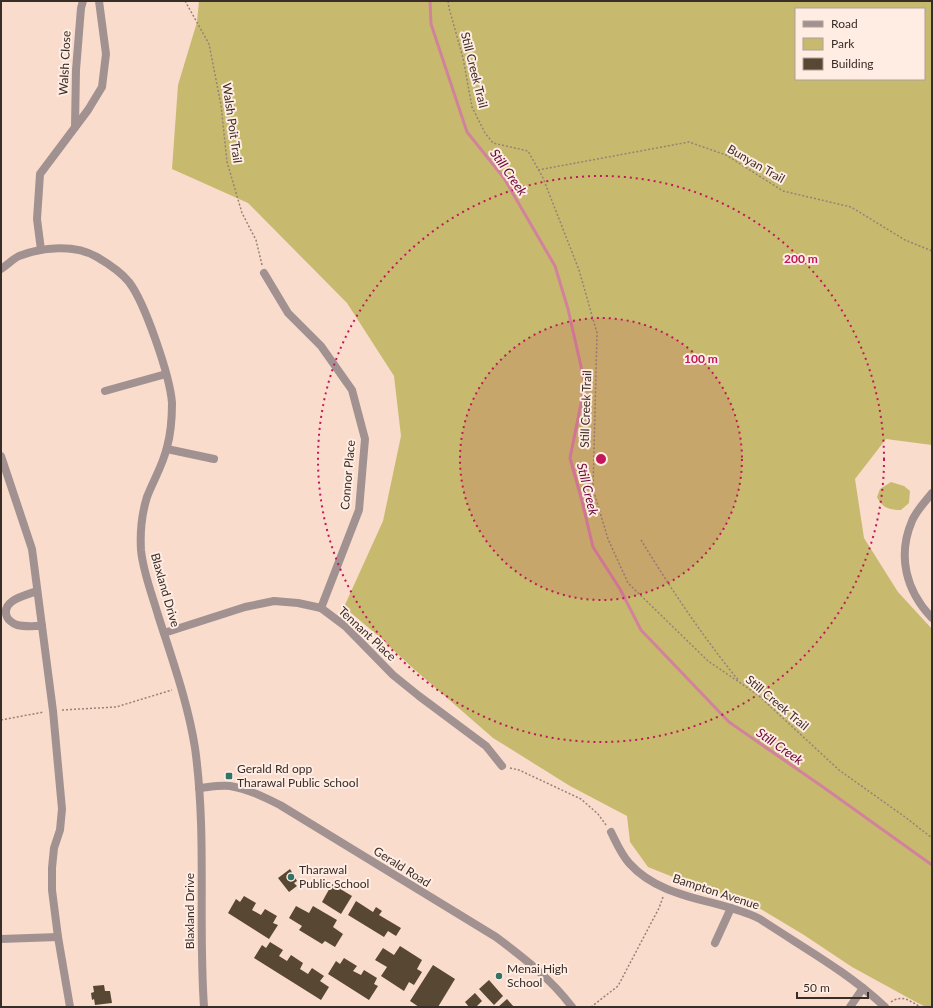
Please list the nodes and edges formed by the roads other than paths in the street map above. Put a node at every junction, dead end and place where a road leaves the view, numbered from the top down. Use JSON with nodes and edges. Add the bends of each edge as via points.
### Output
{"nodes":[{"id":1,"x":83,"y":1,"type":"edge"},
{"id":2,"x":99,"y":1,"type":"edge"},
{"id":3,"x":75,"y":127,"type":"junction"},
{"id":4,"x":41,"y":250,"type":"junction"},
{"id":5,"x":1,"y":269,"type":"edge"},
{"id":6,"x":264,"y":273,"type":"road end"},
{"id":7,"x":166,"y":374,"type":"junction"},
{"id":8,"x":106,"y":391,"type":"dead end"},
{"id":9,"x":167,"y":449,"type":"junction"},
{"id":10,"x":1,"y":456,"type":"edge"},
{"id":11,"x":214,"y":459,"type":"dead end"},
{"id":12,"x":932,"y":493,"type":"edge"},
{"id":13,"x":37,"y":591,"type":"junction"},
{"id":14,"x":321,"y":608,"type":"junction"},
{"id":15,"x":932,"y":618,"type":"edge"},
{"id":16,"x":42,"y":626,"type":"junction"},
{"id":17,"x":164,"y":633,"type":"junction"},
{"id":18,"x":502,"y":766,"type":"road end"},
{"id":19,"x":199,"y":788,"type":"junction"},
{"id":20,"x":611,"y":832,"type":"road end"},
{"id":21,"x":731,"y":908,"type":"junction"},
{"id":22,"x":58,"y":937,"type":"junction"},
{"id":23,"x":1,"y":939,"type":"edge"},
{"id":24,"x":715,"y":943,"type":"dead end"},
{"id":25,"x":863,"y":988,"type":"junction"},
{"id":26,"x":70,"y":1007,"type":"edge"},
{"id":27,"x":204,"y":1007,"type":"edge"},
{"id":28,"x":572,"y":1007,"type":"edge"},
{"id":29,"x":850,"y":1007,"type":"edge"},
{"id":30,"x":884,"y":1007,"type":"edge"}],
"edges":[{"from":1,"to":3,"type":"street","name":"Walsh Close","via":[[76,70]]},
{"from":2,"to":3,"type":"street","via":[[106,54],[102,87]]},
{"from":3,"to":4,"type":"street","via":[[40,174],[37,219]]},
{"from":4,"to":5,"type":"street","name":"Blaxland Drive","via":[[18,257]]},
{"from":4,"to":7,"type":"street","name":"Blaxland Drive","via":[[68,249],[92,254],[115,267],[142,304]]},
{"from":6,"to":14,"type":"street","name":"Connor Place","via":[[288,313],[321,346],[352,390],[364,439],[359,510]]},
{"from":7,"to":8,"type":"street"},
{"from":7,"to":9,"type":"street","name":"Blaxland Drive","via":[[172,401]]},
{"from":9,"to":11,"type":"street"},
{"from":9,"to":17,"type":"street","name":"Blaxland Drive","via":[[147,500],[141,551]]},
{"from":10,"to":13,"type":"street","via":[[32,549]]},
{"from":12,"to":15,"type":"street","via":[[912,520],[905,544],[908,581]]},
{"from":13,"to":16,"type":"street"},
{"from":13,"to":16,"type":"street","via":[[11,602],[6,614],[15,624]]},
{"from":14,"to":17,"type":"street","name":"Tennant Place","via":[[274,601]]},
{"from":14,"to":18,"type":"street","name":"Tennant Place","via":[[345,626],[393,675],[486,746]]},
{"from":16,"to":22,"type":"street","via":[[62,809],[52,868]]},
{"from":17,"to":19,"type":"street","name":"Blaxland Drive","via":[[181,687],[195,747]]},
{"from":19,"to":27,"type":"street","name":"Blaxland Drive","via":[[202,821]]},
{"from":19,"to":28,"type":"street","name":"Gerald Road","via":[[229,786],[245,789],[280,805],[520,954],[542,973]]},
{"from":20,"to":21,"type":"street","name":"Bampton Avenue","via":[[628,862],[646,878],[666,888]]},
{"from":21,"to":24,"type":"street"},
{"from":21,"to":25,"type":"street","name":"Bampton Avenue","via":[[760,919]]},
{"from":22,"to":23,"type":"street"},
{"from":22,"to":26,"type":"street"},
{"from":25,"to":29,"type":"street"},
{"from":25,"to":30,"type":"street","name":"Bampton Avenue"}]}
